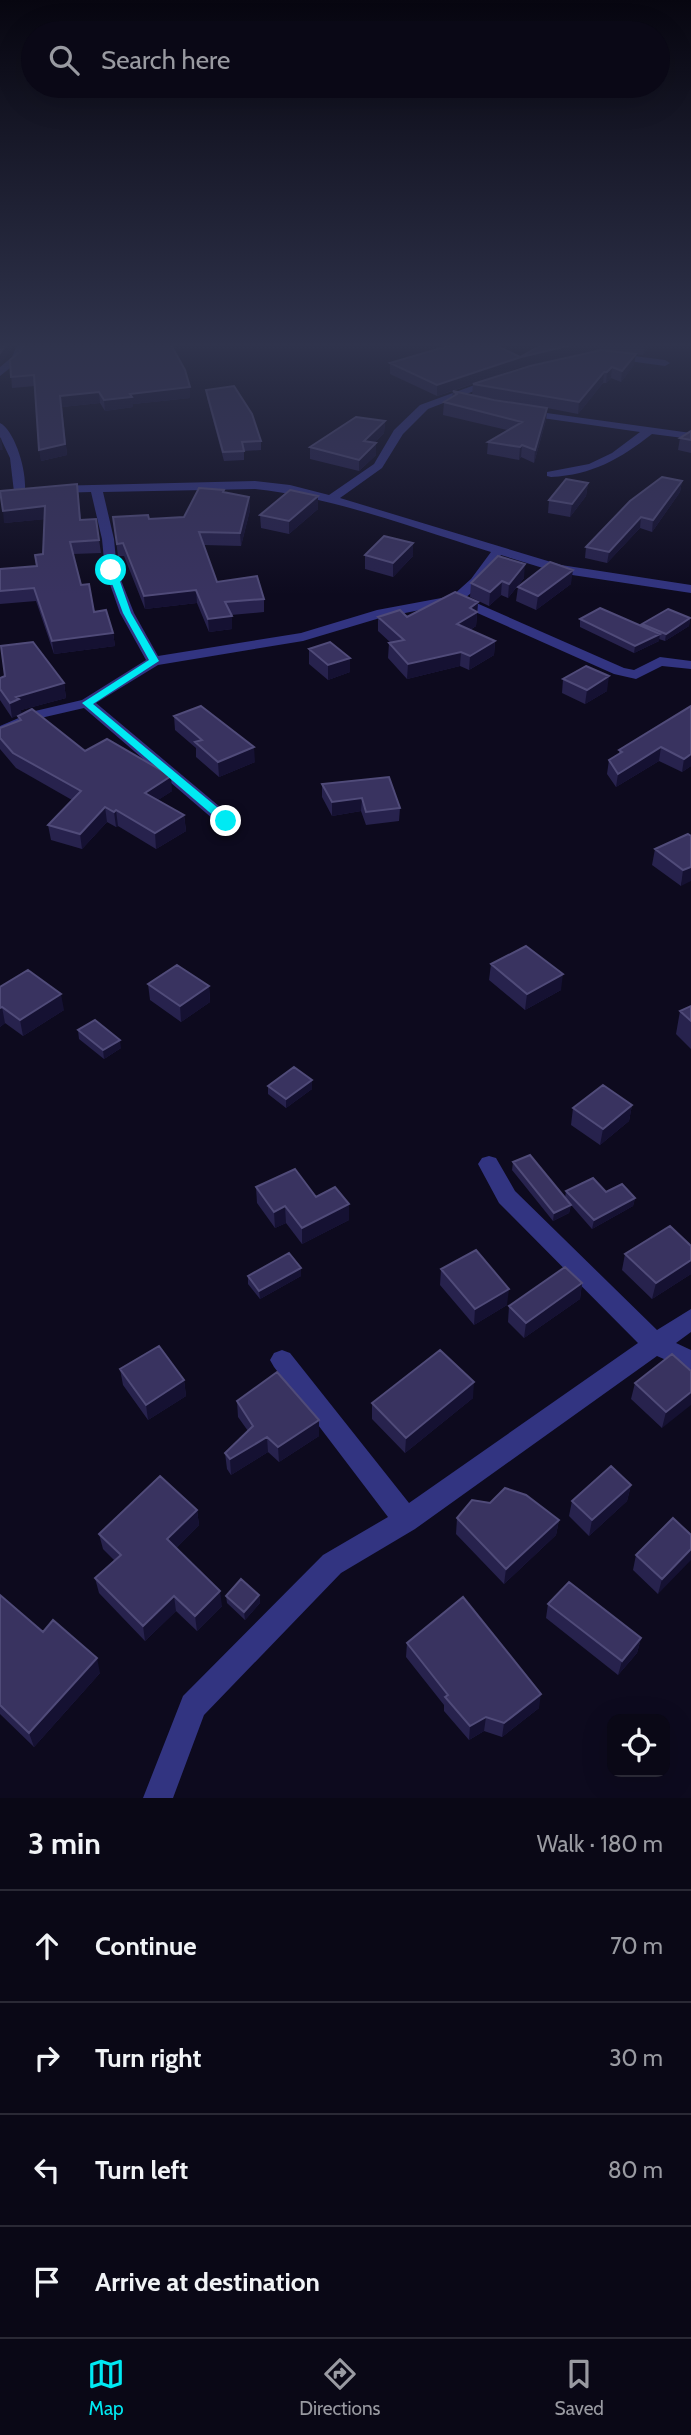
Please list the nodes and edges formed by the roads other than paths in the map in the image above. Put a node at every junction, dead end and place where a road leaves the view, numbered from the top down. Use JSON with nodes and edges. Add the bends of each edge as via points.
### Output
{"nodes":[{"id":1,"x":0,"y":427,"type":"edge"},
{"id":2,"x":403,"y":427,"type":"edge"},
{"id":3,"x":627,"y":427,"type":"edge"},
{"id":4,"x":650,"y":430,"type":"junction"},
{"id":5,"x":691,"y":436,"type":"edge"},
{"id":6,"x":551,"y":474,"type":"dead end"},
{"id":7,"x":96,"y":488,"type":"junction"},
{"id":8,"x":331,"y":499,"type":"junction"},
{"id":9,"x":498,"y":551,"type":"junction"},
{"id":10,"x":691,"y":589,"type":"edge"},
{"id":11,"x":456,"y":600,"type":"junction"},
{"id":12,"x":154,"y":661,"type":"junction"},
{"id":13,"x":691,"y":665,"type":"edge"},
{"id":14,"x":87,"y":703,"type":"junction"},
{"id":15,"x":1,"y":729,"type":"edge"},
{"id":16,"x":226,"y":821,"type":"dead end"},
{"id":17,"x":489,"y":1164,"type":"dead end"},
{"id":18,"x":691,"y":1319,"type":"edge"},
{"id":19,"x":655,"y":1344,"type":"junction"},
{"id":20,"x":282,"y":1360,"type":"dead end"},
{"id":21,"x":691,"y":1361,"type":"edge"},
{"id":22,"x":405,"y":1520,"type":"junction"},
{"id":23,"x":159,"y":1798,"type":"edge"}],
"edges":[{"from":1,"to":7,"type":"street","via":[[26,492]]},
{"from":2,"to":8,"type":"street","via":[[378,466]]},
{"from":3,"to":4,"type":"street"},
{"from":4,"to":5,"type":"street"},
{"from":4,"to":6,"type":"street","via":[[610,462]]},
{"from":7,"to":8,"type":"street","via":[[255,485]]},
{"from":7,"to":12,"type":"street","via":[[111,570],[127,613]]},
{"from":8,"to":9,"type":"street"},
{"from":9,"to":10,"type":"street","via":[[559,569]]},
{"from":9,"to":11,"type":"street"},
{"from":11,"to":12,"type":"street","via":[[377,614],[303,637]]},
{"from":11,"to":13,"type":"street","via":[[619,671],[636,675],[660,661]]},
{"from":12,"to":14,"type":"street"},
{"from":14,"to":15,"type":"street"},
{"from":14,"to":16,"type":"street"},
{"from":17,"to":19,"type":"street","via":[[507,1197]]},
{"from":18,"to":19,"type":"street"},
{"from":19,"to":21,"type":"street"},
{"from":19,"to":22,"type":"street"},
{"from":20,"to":22,"type":"street"},
{"from":22,"to":23,"type":"street","via":[[332,1564],[193,1706]]}]}
